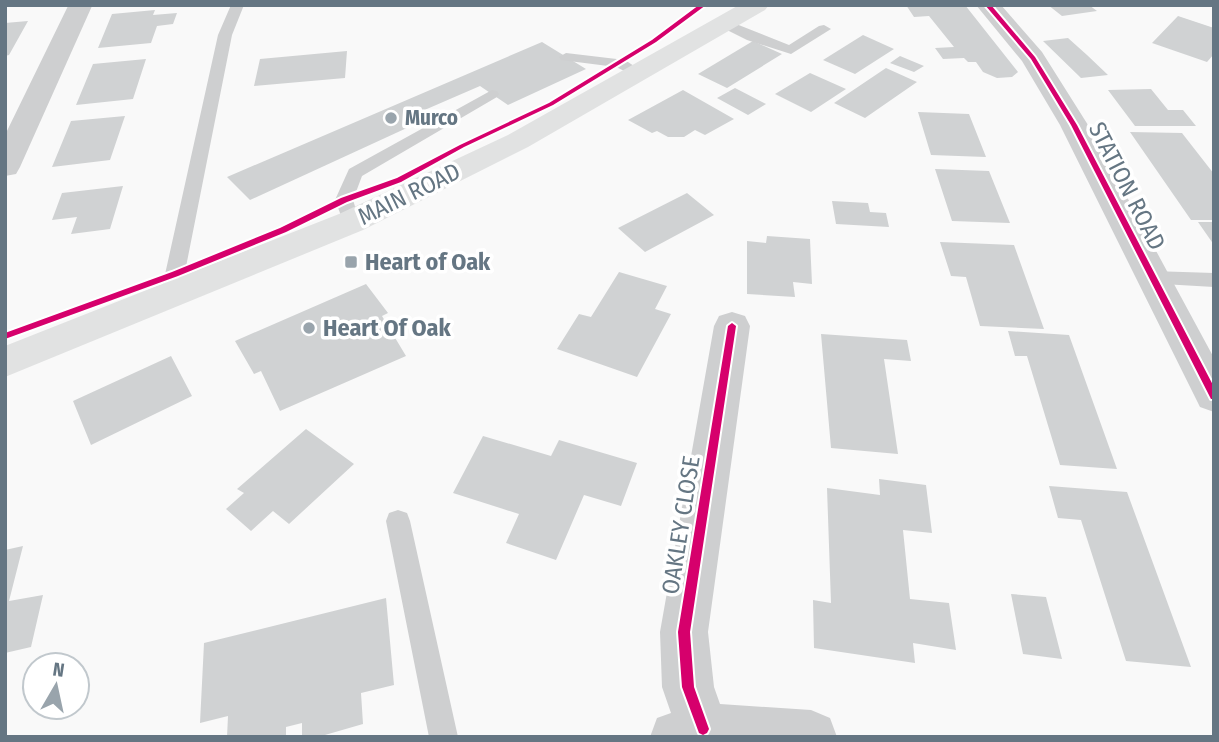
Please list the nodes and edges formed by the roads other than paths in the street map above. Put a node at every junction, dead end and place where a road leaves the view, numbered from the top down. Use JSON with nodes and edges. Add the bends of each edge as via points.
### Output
{"nodes":[{"id":1,"x":238,"y":5,"type":"edge"},
{"id":2,"x":758,"y":5,"type":"edge"},
{"id":3,"x":988,"y":5,"type":"edge"},
{"id":4,"x":80,"y":6,"type":"edge"},
{"id":5,"x":726,"y":24,"type":"junction"},
{"id":6,"x":824,"y":29,"type":"dead end"},
{"id":7,"x":566,"y":57,"type":"dead end"},
{"id":8,"x":639,"y":74,"type":"junction"},
{"id":9,"x":492,"y":94,"type":"dead end"},
{"id":10,"x":5,"y":167,"type":"edge"},
{"id":11,"x":351,"y":222,"type":"junction"},
{"id":12,"x":1152,"y":278,"type":"junction"},
{"id":13,"x":1214,"y":279,"type":"edge"},
{"id":14,"x":170,"y":297,"type":"junction"},
{"id":15,"x":732,"y":326,"type":"dead end"},
{"id":16,"x":5,"y":362,"type":"edge"},
{"id":17,"x":1214,"y":396,"type":"edge"},
{"id":18,"x":397,"y":521,"type":"dead end"},
{"id":19,"x":690,"y":733,"type":"edge"},
{"id":20,"x":444,"y":737,"type":"edge"},
{"id":21,"x":811,"y":737,"type":"edge"}],
"edges":[{"from":1,"to":14,"type":"lane","via":[[225,35]]},
{"from":2,"to":5,"type":"main road","name":"MAIN ROAD"},
{"from":3,"to":12,"type":"street","name":"STATION ROAD","via":[[1034,58],[1074,125]]},
{"from":4,"to":10,"type":"street"},
{"from":5,"to":6,"type":"lane","via":[[791,50]]},
{"from":5,"to":8,"type":"main road","name":"MAIN ROAD"},
{"from":7,"to":8,"type":"lane","via":[[620,63]]},
{"from":8,"to":11,"type":"main road","name":"MAIN ROAD","via":[[518,141]]},
{"from":9,"to":11,"type":"lane","via":[[355,173],[344,200]]},
{"from":11,"to":14,"type":"main road","name":"MAIN ROAD"},
{"from":12,"to":13,"type":"lane"},
{"from":12,"to":17,"type":"street","name":"STATION ROAD"},
{"from":14,"to":16,"type":"main road","name":"MAIN ROAD"},
{"from":15,"to":19,"type":"street","name":"OAKLEY CLOSE","via":[[684,632]]},
{"from":18,"to":20,"type":"lane"},
{"from":19,"to":21,"type":"street","name":"OAKLEY CLOSE"}]}
